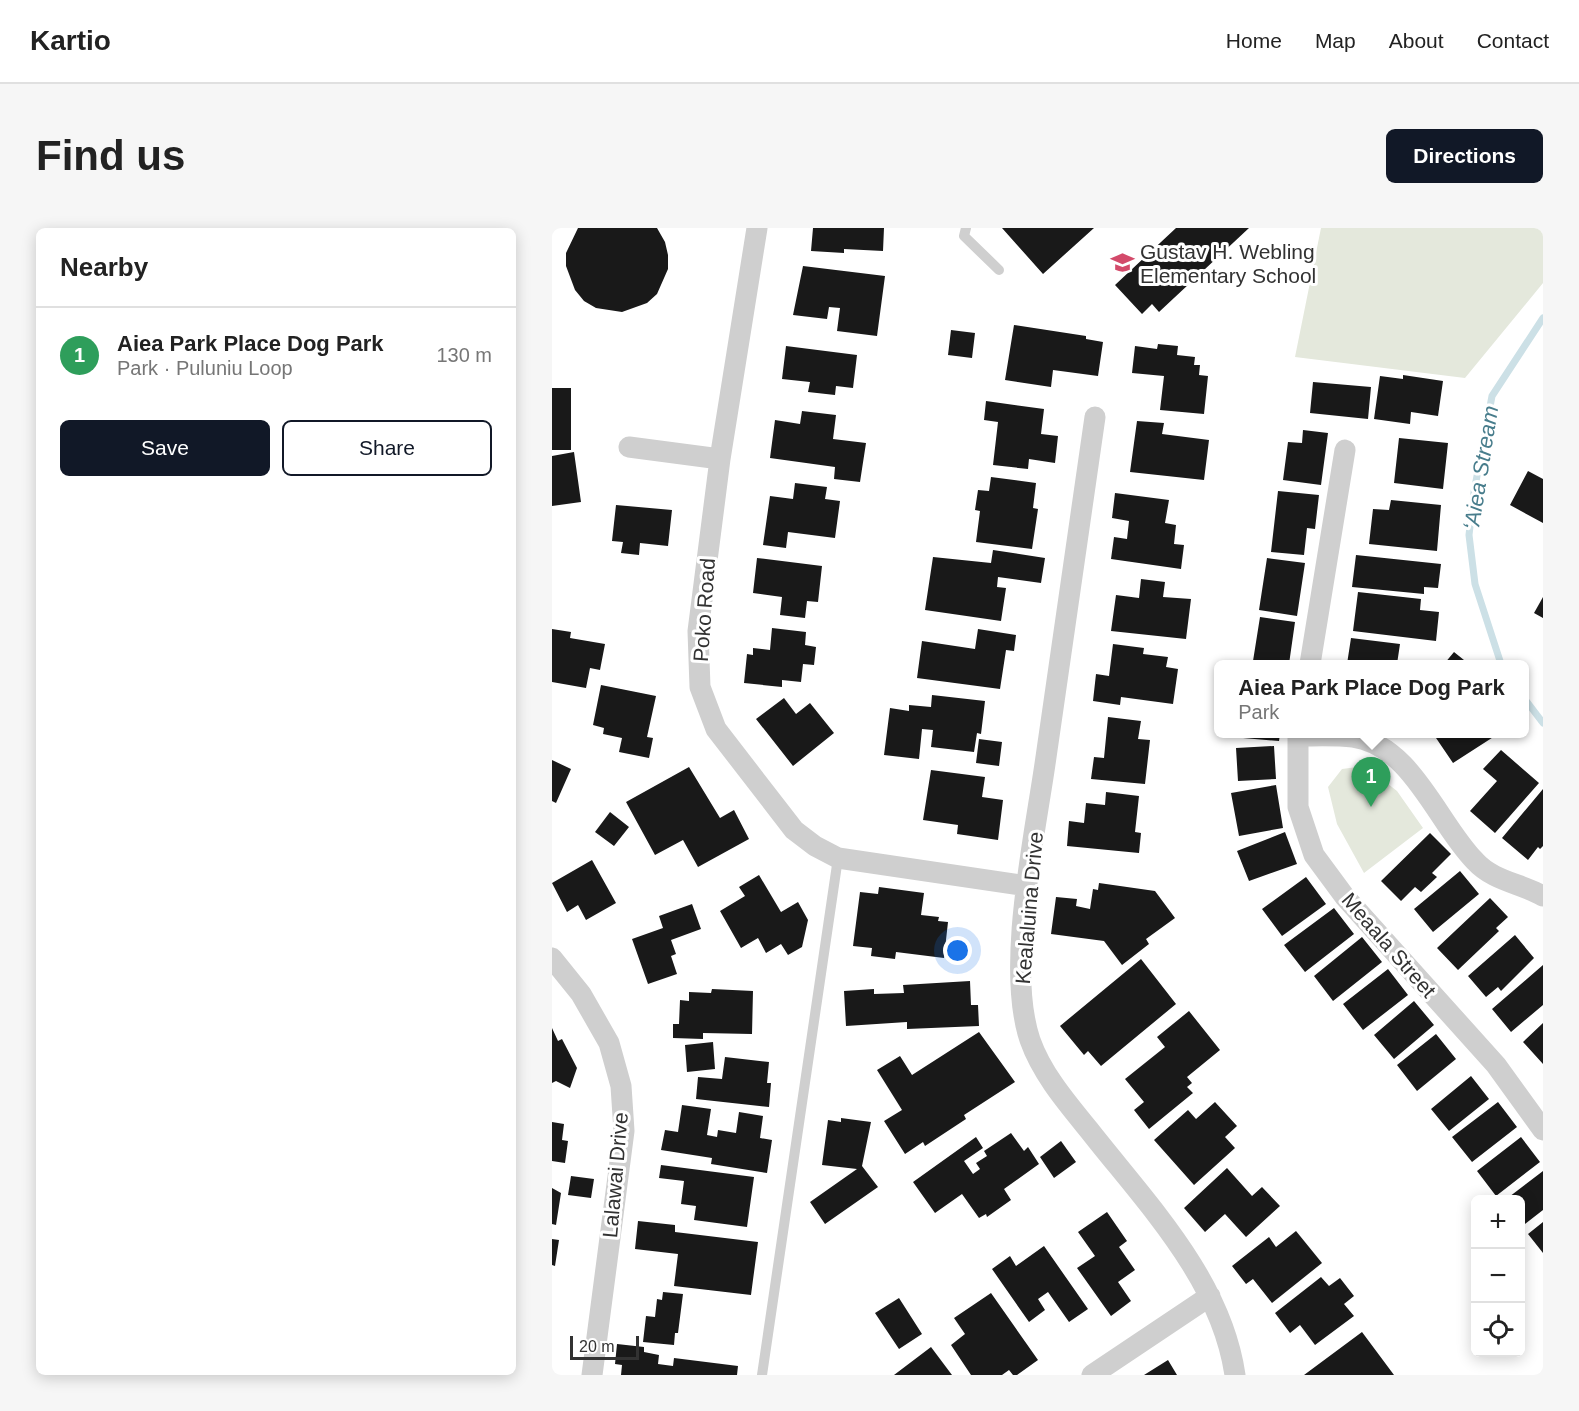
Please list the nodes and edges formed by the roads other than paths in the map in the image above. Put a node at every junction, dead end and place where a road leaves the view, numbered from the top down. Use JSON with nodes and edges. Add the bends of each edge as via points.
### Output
{"nodes":[{"id":1,"x":757,"y":228,"type":"edge"},
{"id":2,"x":966,"y":228,"type":"edge"},
{"id":3,"x":999,"y":270,"type":"dead end"},
{"id":4,"x":1095,"y":417,"type":"dead end"},
{"id":5,"x":629,"y":447,"type":"dead end"},
{"id":6,"x":1345,"y":450,"type":"dead end"},
{"id":7,"x":720,"y":459,"type":"junction"},
{"id":8,"x":1311,"y":660,"type":"edge"},
{"id":9,"x":1298,"y":738,"type":"edge"},
{"id":10,"x":1357,"y":738,"type":"edge"},
{"id":11,"x":838,"y":858,"type":"junction"},
{"id":12,"x":1027,"y":886,"type":"junction"},
{"id":13,"x":1543,"y":896,"type":"edge"},
{"id":14,"x":552,"y":958,"type":"edge"},
{"id":15,"x":1543,"y":1130,"type":"edge"},
{"id":16,"x":1210,"y":1296,"type":"junction"},
{"id":17,"x":592,"y":1375,"type":"edge"},
{"id":18,"x":762,"y":1375,"type":"edge"},
{"id":19,"x":1092,"y":1375,"type":"edge"},
{"id":20,"x":1236,"y":1375,"type":"edge"}],
"edges":[{"from":1,"to":7,"type":"street","name":"Poko Road"},
{"from":2,"to":3,"type":"lane","via":[[964,236]]},
{"from":4,"to":12,"type":"street","name":"Kealaluina Drive"},
{"from":5,"to":7,"type":"street"},
{"from":6,"to":8,"type":"street"},
{"from":7,"to":11,"type":"street","name":"Poko Road","via":[[698,631],[700,687],[716,729],[794,831]]},
{"from":9,"to":15,"type":"street","name":"Meaala Street","via":[[1298,807],[1314,855],[1345,897],[1496,1065]]},
{"from":10,"to":13,"type":"street","via":[[1382,748],[1408,770],[1474,861],[1493,877]]},
{"from":11,"to":12,"type":"street","name":"Poko Road"},
{"from":11,"to":18,"type":"lane"},
{"from":12,"to":16,"type":"street","name":"Kealaluina Drive","via":[[1019,988],[1030,1041],[1054,1086],[1171,1234]]},
{"from":14,"to":17,"type":"street","name":"Lalawai Drive","via":[[581,994],[609,1043],[621,1086],[624,1131]]},
{"from":16,"to":19,"type":"street"},
{"from":16,"to":20,"type":"street","name":"Kealaluina Drive","via":[[1232,1349]]}]}
